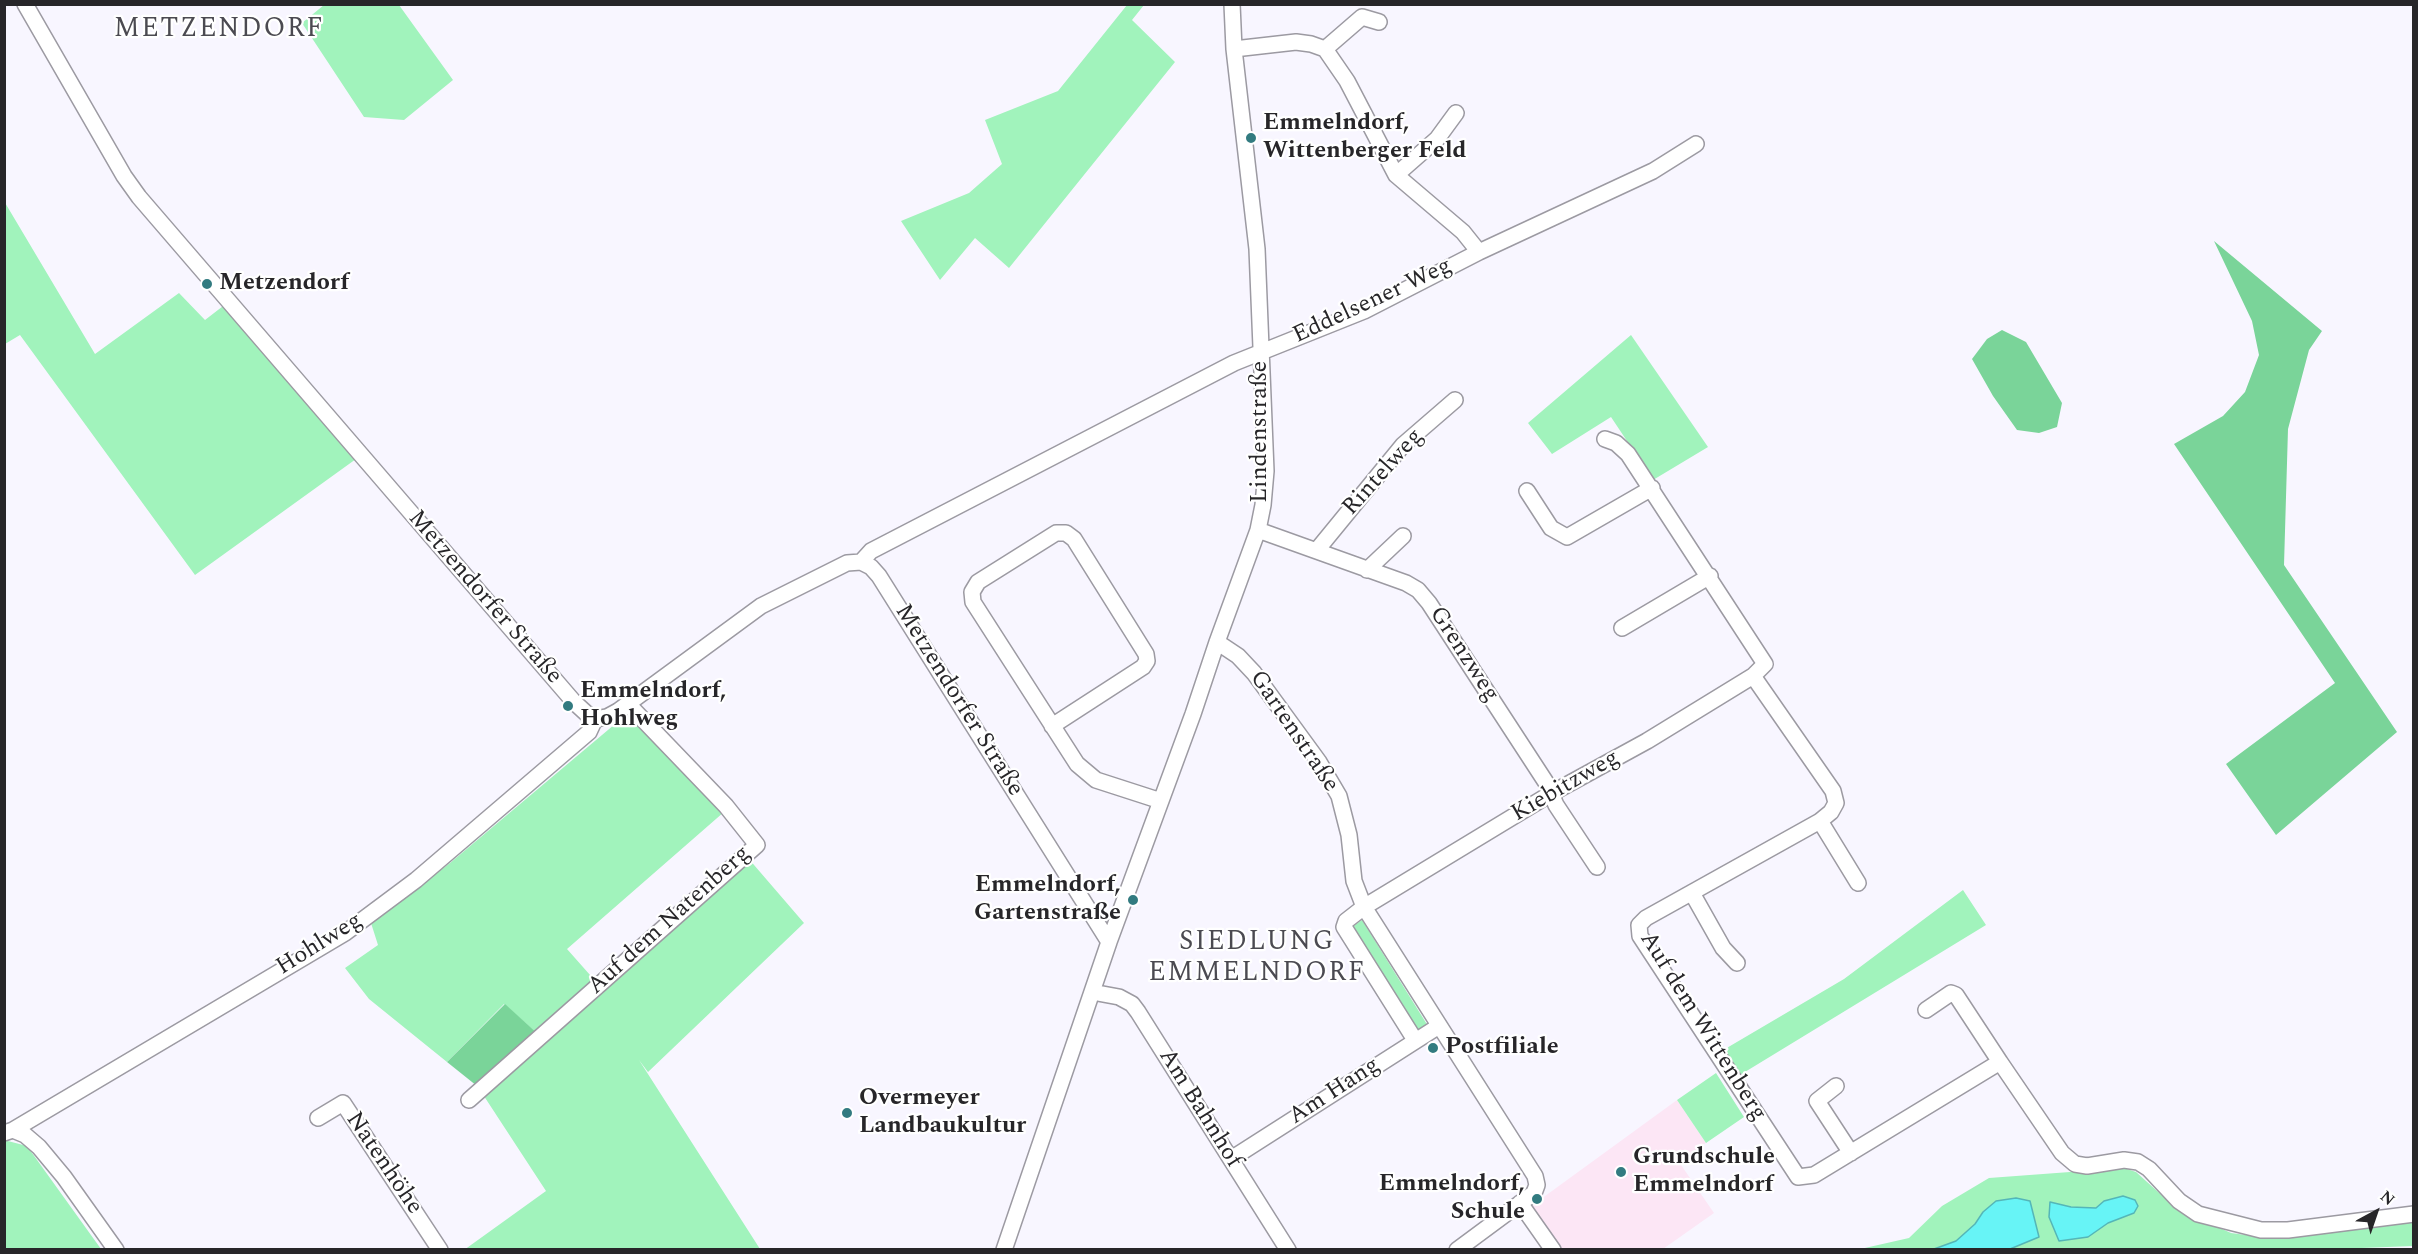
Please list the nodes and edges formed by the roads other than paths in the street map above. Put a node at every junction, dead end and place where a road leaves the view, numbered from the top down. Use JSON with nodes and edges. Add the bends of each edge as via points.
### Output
{"nodes":[{"id":1,"x":25,"y":4,"type":"edge"},
{"id":2,"x":1232,"y":4,"type":"edge"},
{"id":3,"x":1379,"y":22,"type":"dead end"},
{"id":4,"x":1234,"y":49,"type":"junction"},
{"id":5,"x":1325,"y":49,"type":"junction"},
{"id":6,"x":1456,"y":113,"type":"dead end"},
{"id":7,"x":1696,"y":144,"type":"dead end"},
{"id":8,"x":1396,"y":175,"type":"junction"},
{"id":9,"x":1479,"y":252,"type":"junction"},
{"id":10,"x":1261,"y":351,"type":"junction"},
{"id":11,"x":1455,"y":400,"type":"dead end"},
{"id":12,"x":1605,"y":439,"type":"dead end"},
{"id":13,"x":1652,"y":488,"type":"junction"},
{"id":14,"x":1527,"y":491,"type":"dead end"},
{"id":15,"x":1258,"y":530,"type":"junction"},
{"id":16,"x":1403,"y":536,"type":"dead end"},
{"id":17,"x":1317,"y":550,"type":"junction"},
{"id":18,"x":861,"y":562,"type":"junction"},
{"id":19,"x":1367,"y":570,"type":"junction"},
{"id":20,"x":1710,"y":576,"type":"junction"},
{"id":21,"x":1622,"y":628,"type":"dead end"},
{"id":22,"x":1217,"y":642,"type":"junction"},
{"id":23,"x":1753,"y":676,"type":"junction"},
{"id":24,"x":628,"y":704,"type":"junction"},
{"id":25,"x":595,"y":719,"type":"junction"},
{"id":26,"x":1052,"y":726,"type":"junction"},
{"id":27,"x":1552,"y":793,"type":"junction"},
{"id":28,"x":1161,"y":801,"type":"junction"},
{"id":29,"x":1820,"y":821,"type":"junction"},
{"id":30,"x":1597,"y":867,"type":"dead end"},
{"id":31,"x":1858,"y":883,"type":"dead end"},
{"id":32,"x":1692,"y":893,"type":"junction"},
{"id":33,"x":1364,"y":907,"type":"junction"},
{"id":34,"x":1109,"y":942,"type":"junction"},
{"id":35,"x":1737,"y":963,"type":"dead end"},
{"id":36,"x":1092,"y":992,"type":"junction"},
{"id":37,"x":1926,"y":1010,"type":"dead end"},
{"id":38,"x":1439,"y":1026,"type":"junction"},
{"id":39,"x":1415,"y":1040,"type":"junction"},
{"id":40,"x":2000,"y":1062,"type":"junction"},
{"id":41,"x":1836,"y":1086,"type":"dead end"},
{"id":42,"x":469,"y":1100,"type":"dead end"},
{"id":43,"x":318,"y":1118,"type":"dead end"},
{"id":44,"x":9,"y":1132,"type":"edge"},
{"id":45,"x":1851,"y":1153,"type":"junction"},
{"id":46,"x":1231,"y":1159,"type":"junction"},
{"id":47,"x":1520,"y":1203,"type":"junction"},
{"id":48,"x":2414,"y":1214,"type":"edge"},
{"id":49,"x":116,"y":1250,"type":"edge"},
{"id":50,"x":440,"y":1250,"type":"edge"},
{"id":51,"x":1004,"y":1250,"type":"edge"},
{"id":52,"x":1288,"y":1250,"type":"edge"},
{"id":53,"x":1457,"y":1250,"type":"edge"},
{"id":54,"x":1553,"y":1250,"type":"edge"}],
"edges":[{"from":1,"to":25,"type":"street","name":"Metzendorfer Straße","via":[[139,197],[574,702]]},
{"from":2,"to":4,"type":"street","name":"Lindenstraße"},
{"from":3,"to":5,"type":"street","via":[[1362,17]]},
{"from":4,"to":5,"type":"street","via":[[1296,42]]},
{"from":4,"to":10,"type":"street","name":"Lindenstraße","via":[[1257,249]]},
{"from":5,"to":8,"type":"street","via":[[1347,81]]},
{"from":6,"to":8,"type":"street","via":[[1437,139]]},
{"from":7,"to":9,"type":"street","name":"Eddelsener Weg","via":[[1653,171]]},
{"from":8,"to":9,"type":"street","via":[[1463,232]]},
{"from":9,"to":10,"type":"street","name":"Eddelsener Weg","via":[[1364,311]]},
{"from":10,"to":15,"type":"street","name":"Lindenstraße","via":[[1266,480]]},
{"from":10,"to":18,"type":"street","name":"Eddelsener Weg","via":[[871,551]]},
{"from":11,"to":17,"type":"street","name":"Rintelweg","via":[[1403,446]]},
{"from":12,"to":13,"type":"street","via":[[1628,454]]},
{"from":13,"to":14,"type":"street","via":[[1567,537],[1551,528]]},
{"from":13,"to":20,"type":"street"},
{"from":15,"to":17,"type":"street","name":"Grenzweg"},
{"from":15,"to":22,"type":"street","name":"Lindenstraße"},
{"from":16,"to":19,"type":"street"},
{"from":17,"to":19,"type":"street","name":"Grenzweg"},
{"from":18,"to":24,"type":"street","via":[[847,563],[761,606]]},
{"from":18,"to":34,"type":"street","name":"Metzendorfer Straße","via":[[879,576]]},
{"from":19,"to":27,"type":"street","name":"Grenzweg","via":[[1418,590],[1430,603]]},
{"from":20,"to":21,"type":"street"},
{"from":20,"to":23,"type":"street","name":"Kiebitzweg","via":[[1766,664]]},
{"from":22,"to":28,"type":"street","name":"Lindenstraße"},
{"from":22,"to":33,"type":"street","name":"Gartenstraße","via":[[1254,673],[1339,796],[1349,835],[1354,881]]},
{"from":23,"to":27,"type":"street","name":"Kiebitzweg"},
{"from":23,"to":29,"type":"street","name":"Auf dem Wittenberg","via":[[1833,792],[1836,803]]},
{"from":24,"to":25,"type":"street","via":[[607,717]]},
{"from":24,"to":42,"type":"street","name":"Auf dem Natenberg","via":[[726,806],[757,845]]},
{"from":25,"to":44,"type":"street","name":"Hohlweg","via":[[590,732],[416,879],[345,933]]},
{"from":26,"to":26,"type":"street","via":[[973,602],[972,592],[978,582],[1056,533],[1066,533],[1074,539],[1147,661]]},
{"from":26,"to":28,"type":"street","via":[[1085,773]]},
{"from":27,"to":30,"type":"street","name":"Grenzweg"},
{"from":27,"to":33,"type":"street","name":"Kiebitzweg"},
{"from":28,"to":34,"type":"street","name":"Lindenstraße"},
{"from":29,"to":31,"type":"street"},
{"from":29,"to":32,"type":"street","name":"Auf dem Wittenberg"},
{"from":32,"to":35,"type":"street","via":[[1723,948]]},
{"from":32,"to":45,"type":"street","name":"Auf dem Wittenberg","via":[[1646,918],[1639,925],[1640,936],[1798,1178],[1814,1175]]},
{"from":33,"to":38,"type":"street","name":"Gartenstraße"},
{"from":33,"to":39,"type":"street","via":[[1344,927]]},
{"from":34,"to":36,"type":"street","name":"Lindenstraße"},
{"from":36,"to":46,"type":"street","name":"Am Bahnhof","via":[[1132,1004]]},
{"from":36,"to":51,"type":"street","name":"Lindenstraße"},
{"from":37,"to":40,"type":"street","via":[[1951,993],[1956,995]]},
{"from":38,"to":39,"type":"street","name":"Am Hang"},
{"from":38,"to":47,"type":"street","name":"Gartenstraße","via":[[1535,1176],[1538,1185],[1534,1193]]},
{"from":39,"to":46,"type":"street","name":"Am Hang"},
{"from":40,"to":45,"type":"street","name":"Auf dem Wittenberg"},
{"from":40,"to":48,"type":"street","via":[[2061,1153],[2075,1164],[2138,1162],[2198,1214],[2261,1230]]},
{"from":41,"to":45,"type":"street","via":[[1817,1101]]},
{"from":43,"to":50,"type":"street","name":"Natenhöhe","via":[[343,1103]]},
{"from":44,"to":49,"type":"street","via":[[25,1135],[39,1147]]},
{"from":46,"to":52,"type":"street","name":"Am Bahnhof"},
{"from":47,"to":53,"type":"street","name":"Gartenstraße"},
{"from":47,"to":54,"type":"street"}]}
